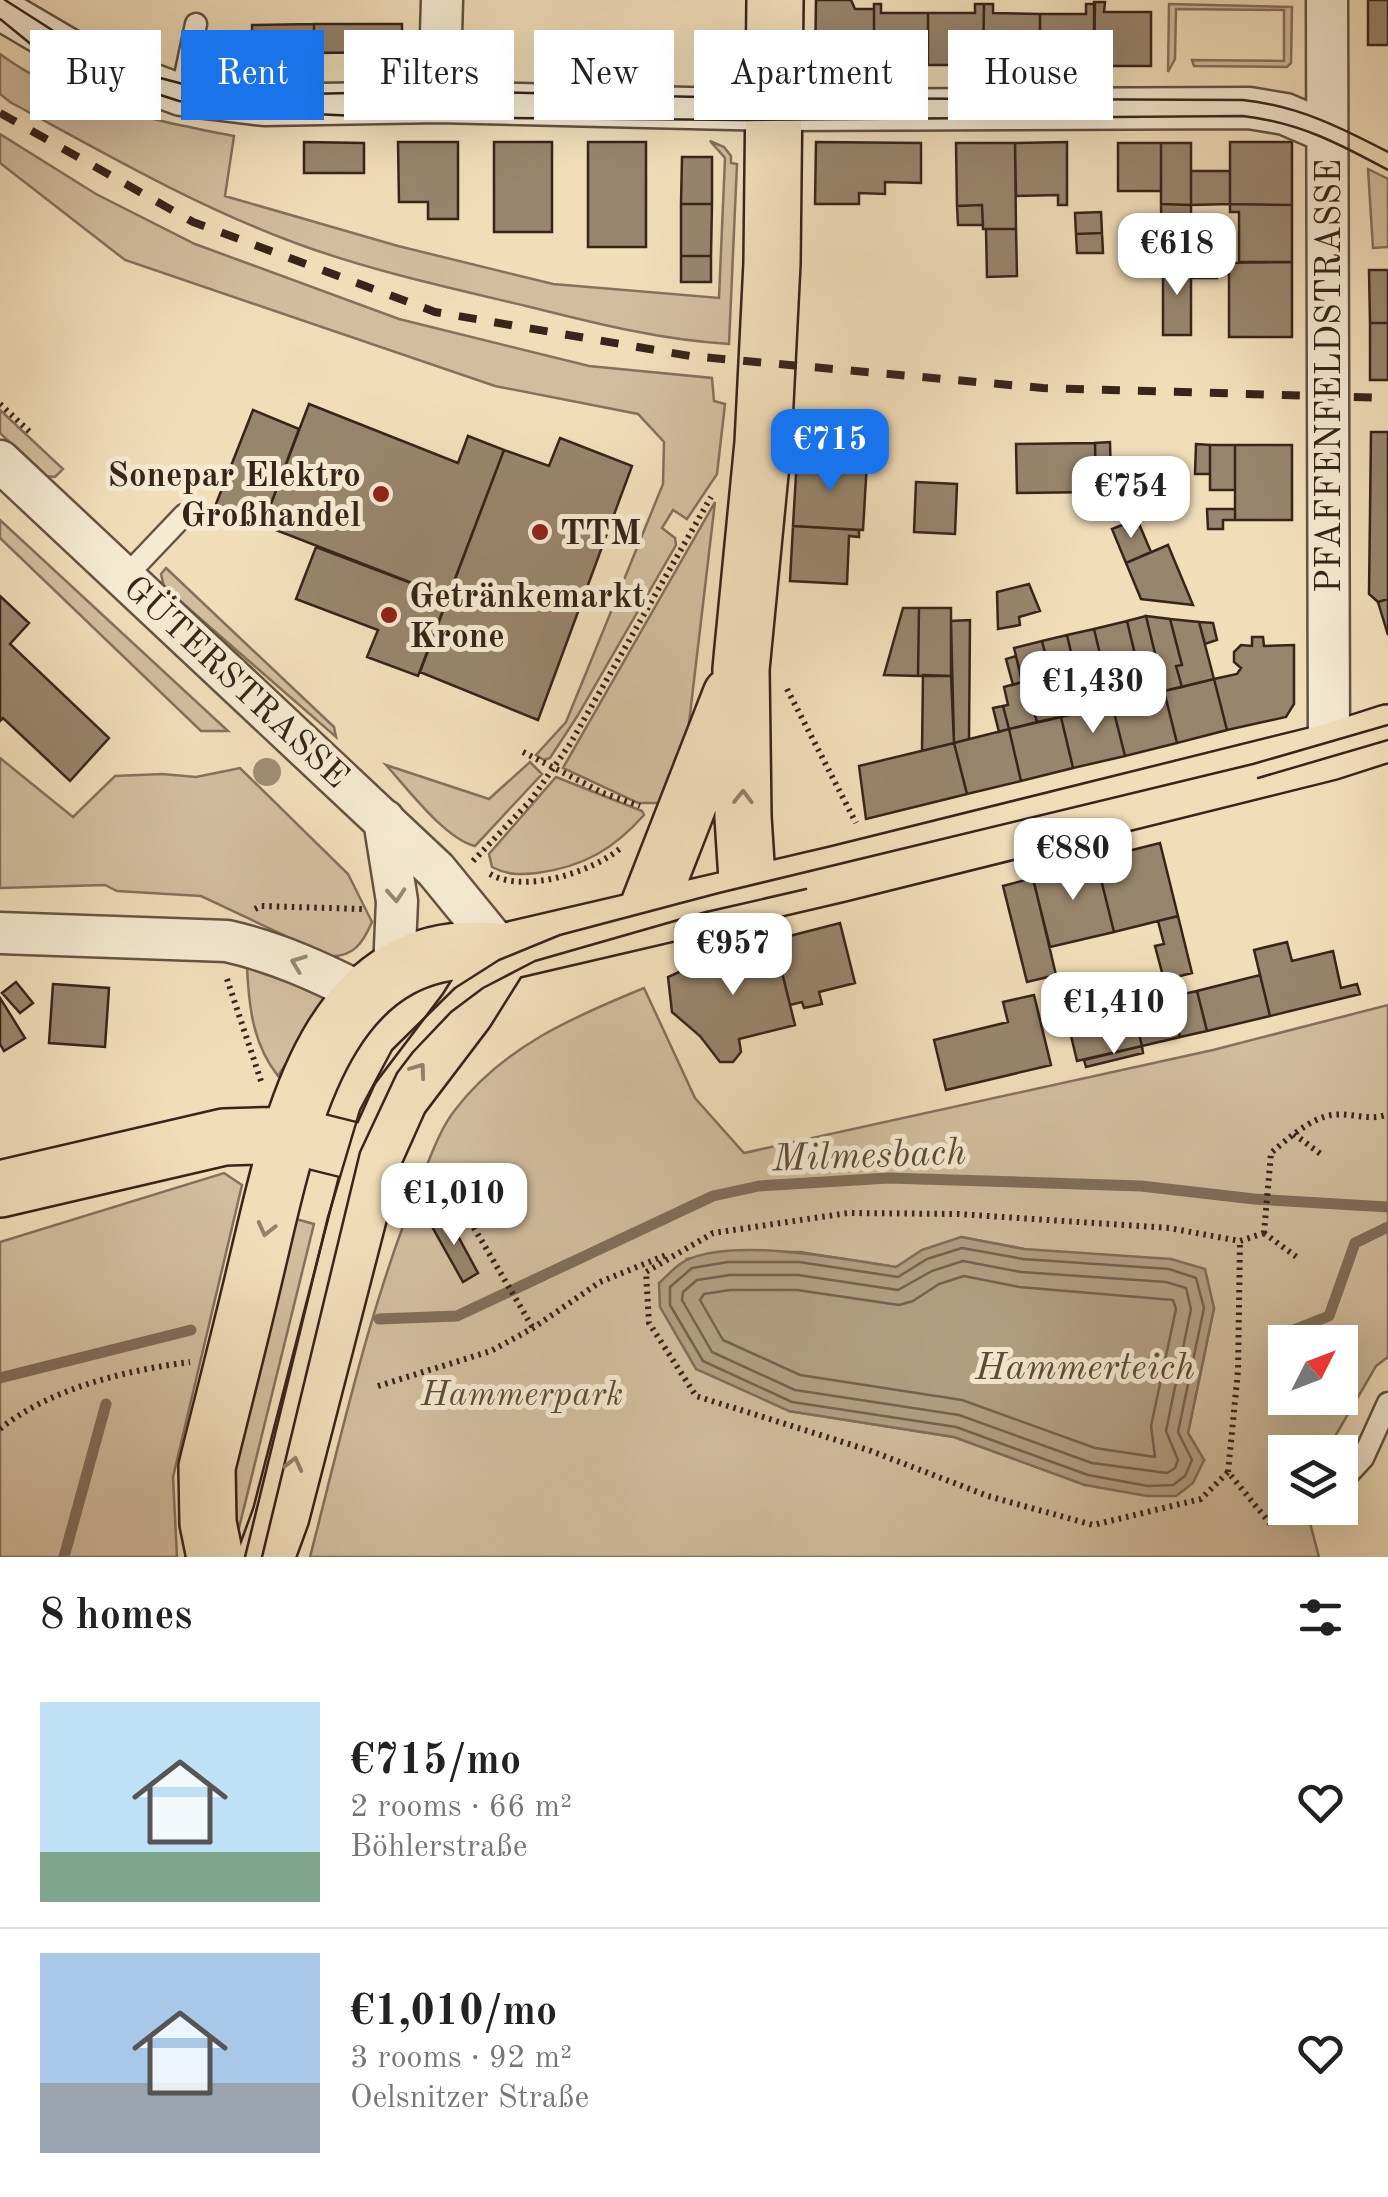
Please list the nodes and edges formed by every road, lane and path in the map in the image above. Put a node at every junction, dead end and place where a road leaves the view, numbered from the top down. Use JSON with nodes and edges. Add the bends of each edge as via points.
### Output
{"nodes":[{"id":1,"x":442,"y":0,"type":"edge"},
{"id":2,"x":774,"y":0,"type":"edge"},
{"id":3,"x":1327,"y":0,"type":"edge"},
{"id":4,"x":0,"y":8,"type":"edge"},
{"id":5,"x":196,"y":24,"type":"dead end"},
{"id":6,"x":441,"y":30,"type":"edge"},
{"id":7,"x":774,"y":30,"type":"edge"},
{"id":8,"x":180,"y":94,"type":"junction"},
{"id":9,"x":344,"y":104,"type":"edge"},
{"id":10,"x":514,"y":104,"type":"edge"},
{"id":11,"x":694,"y":108,"type":"edge"},
{"id":12,"x":928,"y":109,"type":"edge"},
{"id":13,"x":775,"y":120,"type":"edge"},
{"id":14,"x":1328,"y":132,"type":"junction"},
{"id":15,"x":0,"y":461,"type":"edge"},
{"id":16,"x":720,"y":483,"type":"dead end"},
{"id":17,"x":184,"y":515,"type":"dead end"},
{"id":18,"x":126,"y":576,"type":"junction"},
{"id":19,"x":764,"y":678,"type":"junction"},
{"id":20,"x":1388,"y":733,"type":"edge"},
{"id":21,"x":523,"y":752,"type":"dead end"},
{"id":22,"x":1329,"y":752,"type":"junction"},
{"id":23,"x":553,"y":769,"type":"junction"},
{"id":24,"x":650,"y":812,"type":"dead end"},
{"id":25,"x":384,"y":820,"type":"junction"},
{"id":26,"x":858,"y":822,"type":"dead end"},
{"id":27,"x":630,"y":841,"type":"dead end"},
{"id":28,"x":748,"y":895,"type":"junction"},
{"id":29,"x":374,"y":907,"type":"dead end"},
{"id":30,"x":644,"y":918,"type":"junction"},
{"id":31,"x":0,"y":934,"type":"edge"},
{"id":32,"x":226,"y":941,"type":"junction"},
{"id":33,"x":504,"y":952,"type":"junction"},
{"id":34,"x":380,"y":982,"type":"junction"},
{"id":35,"x":1388,"y":1114,"type":"edge"},
{"id":36,"x":1294,"y":1134,"type":"junction"},
{"id":37,"x":273,"y":1135,"type":"junction"},
{"id":38,"x":1322,"y":1155,"type":"dead end"},
{"id":39,"x":374,"y":1156,"type":"junction"},
{"id":40,"x":0,"y":1189,"type":"edge"},
{"id":41,"x":470,"y":1221,"type":"dead end"},
{"id":42,"x":1264,"y":1233,"type":"junction"},
{"id":43,"x":1240,"y":1241,"type":"junction"},
{"id":44,"x":677,"y":1251,"type":"junction"},
{"id":45,"x":1298,"y":1258,"type":"dead end"},
{"id":46,"x":533,"y":1328,"type":"junction"},
{"id":47,"x":207,"y":1360,"type":"dead end"},
{"id":48,"x":378,"y":1386,"type":"dead end"},
{"id":49,"x":1388,"y":1404,"type":"edge"},
{"id":50,"x":0,"y":1428,"type":"edge"},
{"id":51,"x":1358,"y":1463,"type":"edge"},
{"id":52,"x":1228,"y":1472,"type":"junction"},
{"id":53,"x":1273,"y":1527,"type":"dead end"},
{"id":54,"x":215,"y":1557,"type":"edge"},
{"id":55,"x":266,"y":1557,"type":"edge"}],
"edges":[{"from":1,"to":6,"type":"street"},
{"from":2,"to":7,"type":"main road"},
{"from":3,"to":14,"type":"street","name":"PFAFFENFELDSTRASSE"},
{"from":4,"to":8,"type":"street","via":[[85,58]]},
{"from":5,"to":8,"type":"lane"},
{"from":8,"to":9,"type":"street","via":[[264,105]]},
{"from":10,"to":11,"type":"street"},
{"from":12,"to":14,"type":"street","via":[[1250,108]]},
{"from":13,"to":19,"type":"main road","via":[[763,443]]},
{"from":14,"to":22,"type":"street","name":"PFAFFENFELDSTRASSE"},
{"from":15,"to":18,"type":"street","name":"GÜTERSTRASSE"},
{"from":16,"to":23,"type":"path"},
{"from":17,"to":18,"type":"lane"},
{"from":18,"to":25,"type":"street","name":"GÜTERSTRASSE"},
{"from":19,"to":26,"type":"path"},
{"from":28,"to":19,"type":"main road","one_way":true,"via":[[743,817]]},
{"from":19,"to":30,"type":"main road"},
{"from":20,"to":22,"type":"main road"},
{"from":21,"to":23,"type":"path"},
{"from":22,"to":28,"type":"main road"},
{"from":23,"to":24,"type":"path"},
{"from":23,"to":27,"type":"path","via":[[473,861],[503,882],[542,879],[597,866]]},
{"from":25,"to":33,"type":"street","name":"GÜTERSTRASSE","via":[[446,879]]},
{"from":25,"to":34,"type":"street","one_way":true,"via":[[396,883]]},
{"from":28,"to":30,"type":"main road"},
{"from":29,"to":32,"type":"path","via":[[261,906]]},
{"from":30,"to":33,"type":"main road"},
{"from":31,"to":32,"type":"street"},
{"from":34,"to":32,"type":"street","one_way":true},
{"from":32,"to":37,"type":"path","via":[[223,964]]},
{"from":33,"to":34,"type":"main road","via":[[453,950]]},
{"from":39,"to":33,"type":"main road","one_way":true,"via":[[408,1086]]},
{"from":34,"to":37,"type":"main road","via":[[328,1041]]},
{"from":35,"to":36,"type":"path","via":[[1330,1114]]},
{"from":36,"to":38,"type":"path"},
{"from":36,"to":42,"type":"path","via":[[1271,1153]]},
{"from":37,"to":39,"type":"main road"},
{"from":37,"to":40,"type":"main road","via":[[198,1142]]},
{"from":37,"to":54,"type":"main road","one_way":true,"via":[[207,1467]]},
{"from":55,"to":39,"type":"main road","one_way":true},
{"from":41,"to":46,"type":"path"},
{"from":42,"to":43,"type":"path"},
{"from":42,"to":45,"type":"path"},
{"from":43,"to":44,"type":"path","via":[[1149,1227],[868,1213],[713,1233]]},
{"from":43,"to":52,"type":"path"},
{"from":44,"to":46,"type":"path","via":[[600,1282]]},
{"from":44,"to":52,"type":"path","via":[[646,1272],[649,1322],[696,1396],[1093,1525],[1202,1499]]},
{"from":46,"to":48,"type":"path","via":[[490,1351]]},
{"from":47,"to":50,"type":"path","via":[[72,1391]]},
{"from":49,"to":51,"type":"lane"},
{"from":52,"to":53,"type":"path"}]}
